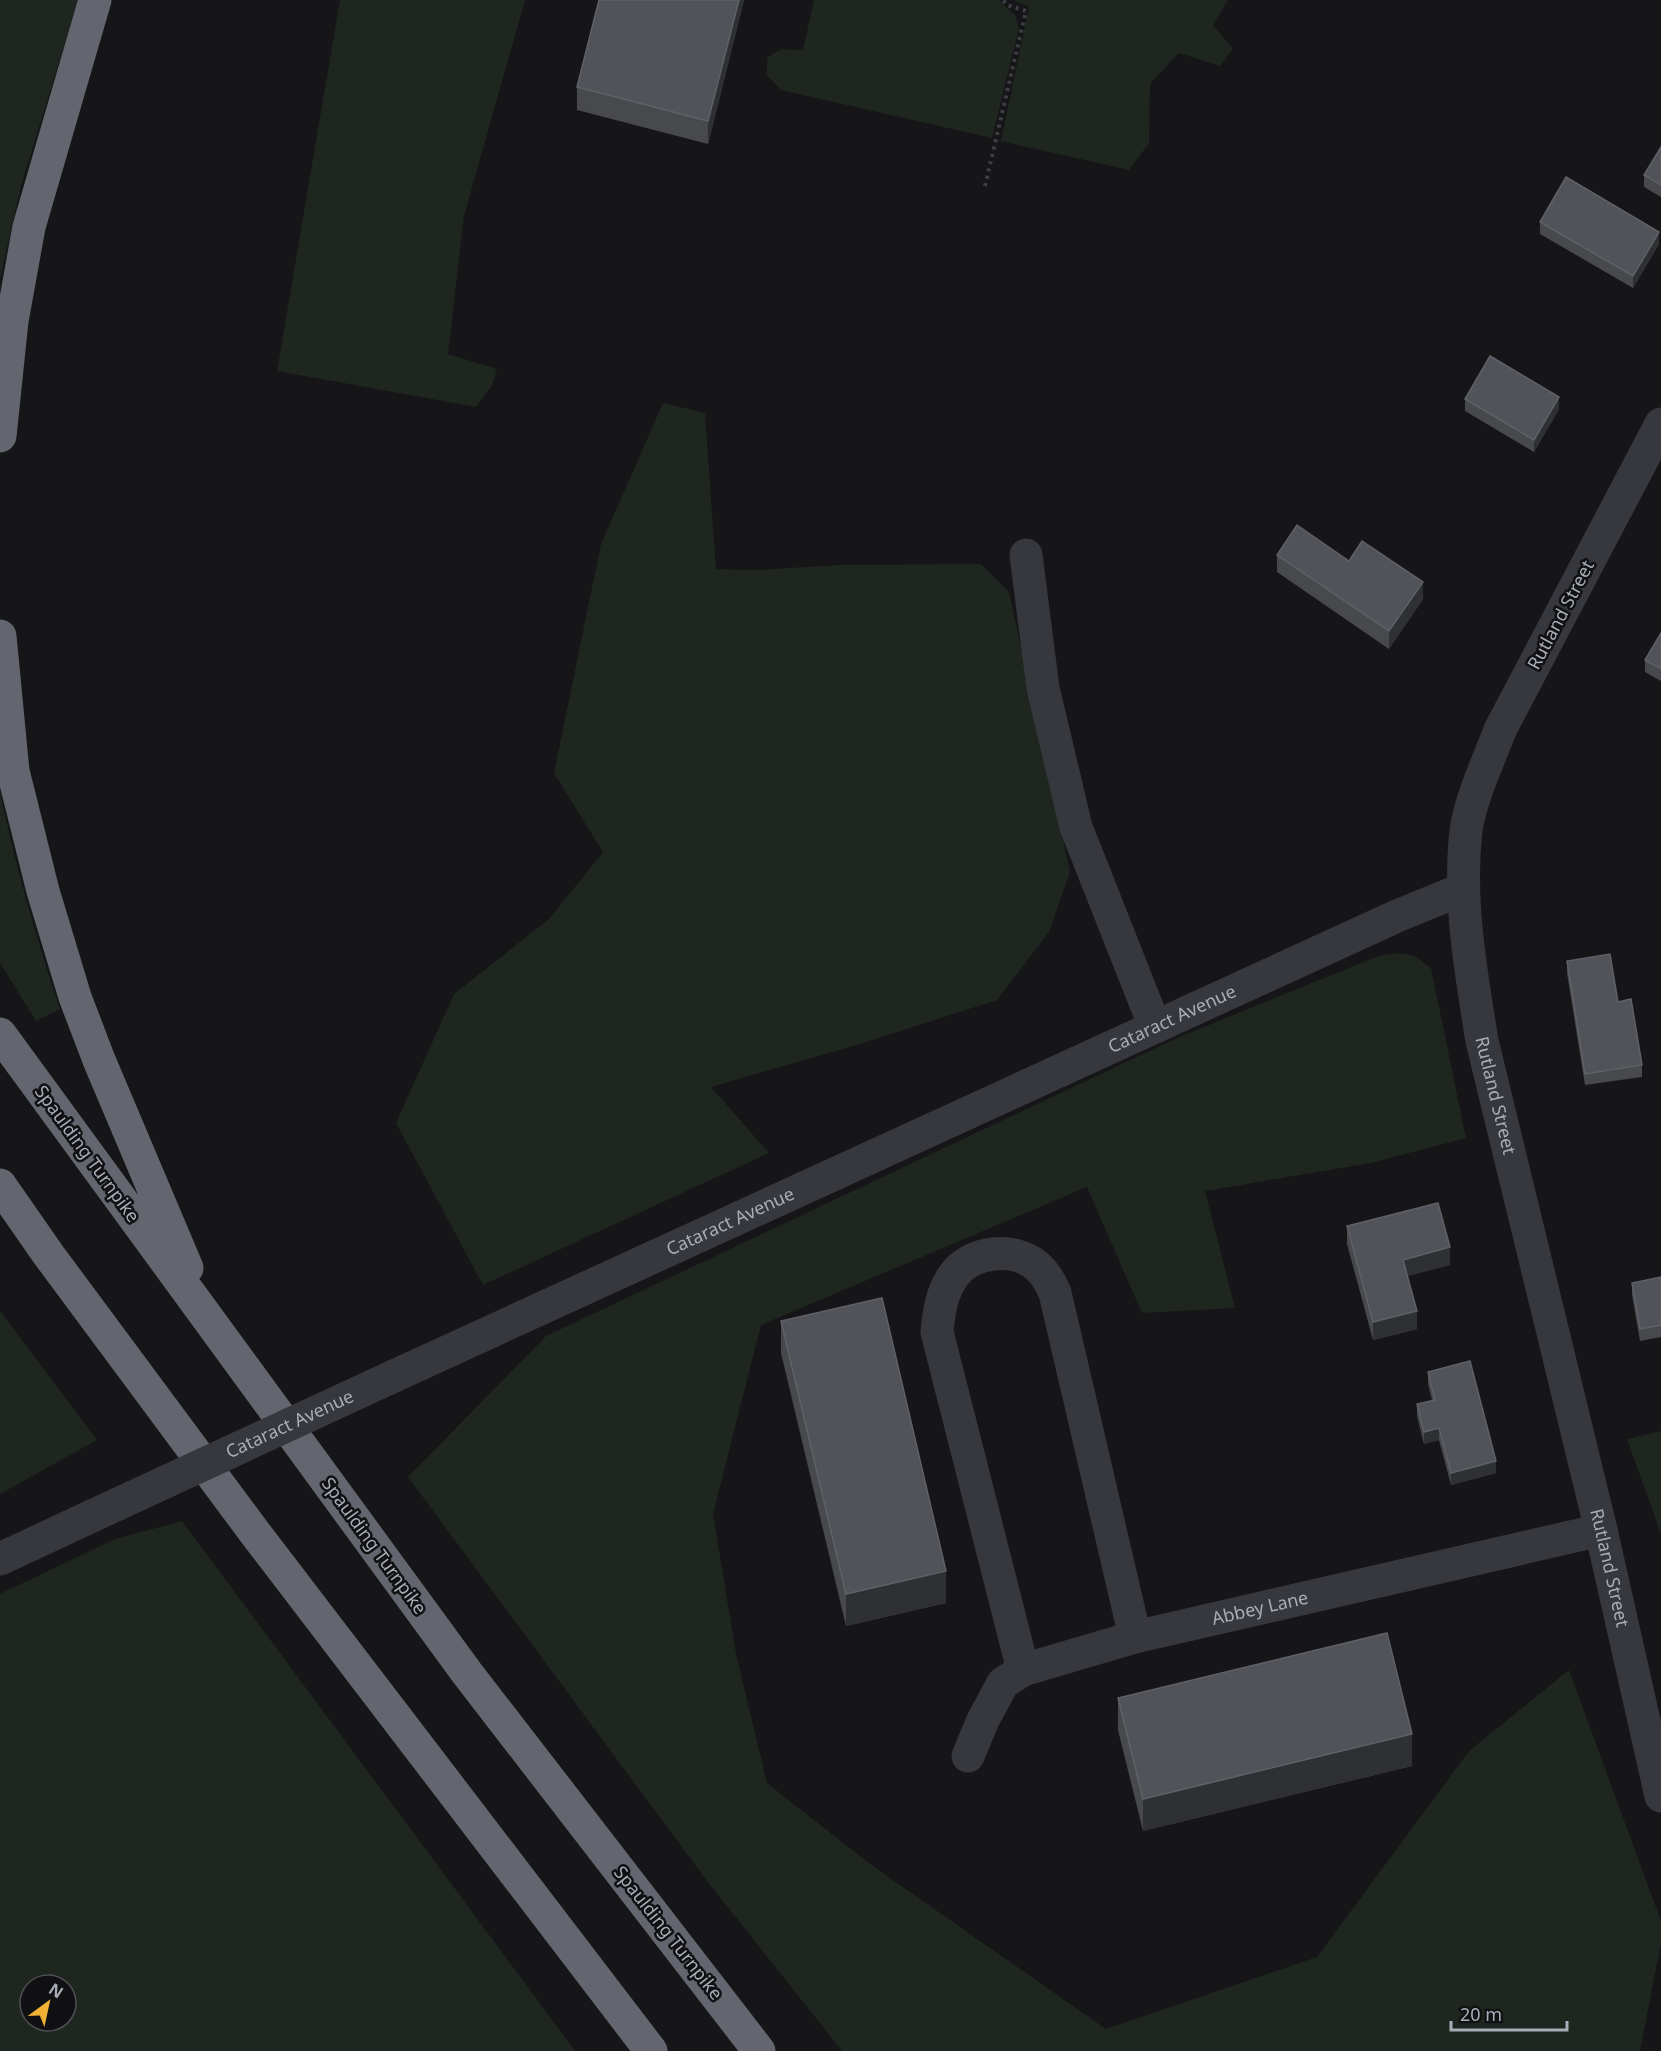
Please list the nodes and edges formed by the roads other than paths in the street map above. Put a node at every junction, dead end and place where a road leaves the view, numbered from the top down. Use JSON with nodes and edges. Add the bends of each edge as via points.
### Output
{"nodes":[{"id":1,"x":95,"y":0,"type":"edge"},
{"id":2,"x":1661,"y":424,"type":"edge"},
{"id":3,"x":0,"y":436,"type":"edge"},
{"id":4,"x":1026,"y":555,"type":"dead end"},
{"id":5,"x":0,"y":636,"type":"edge"},
{"id":6,"x":1463,"y":889,"type":"junction"},
{"id":7,"x":1155,"y":1027,"type":"junction"},
{"id":8,"x":0,"y":1034,"type":"edge"},
{"id":9,"x":0,"y":1185,"type":"edge"},
{"id":10,"x":208,"y":1320,"type":"junction"},
{"id":11,"x":1601,"y":1530,"type":"junction"},
{"id":12,"x":0,"y":1559,"type":"edge"},
{"id":13,"x":1135,"y":1637,"type":"junction"},
{"id":14,"x":1023,"y":1670,"type":"junction"},
{"id":15,"x":968,"y":1756,"type":"dead end"},
{"id":16,"x":1661,"y":1796,"type":"edge"},
{"id":17,"x":651,"y":2051,"type":"edge"},
{"id":18,"x":759,"y":2051,"type":"edge"}],
"edges":[{"from":1,"to":3,"type":"highway","via":[[29,227],[12,321]]},
{"from":2,"to":6,"type":"street","name":"Rutland Street","via":[[1500,730],[1466,829]]},
{"from":4,"to":7,"type":"street","via":[[1043,688],[1076,827]]},
{"from":5,"to":10,"type":"highway","via":[[13,771],[75,997]]},
{"from":6,"to":7,"type":"street","name":"Cataract Avenue"},
{"from":6,"to":11,"type":"street","name":"Rutland Street","via":[[1469,962],[1482,1041]]},
{"from":7,"to":12,"type":"street","name":"Cataract Avenue","bridge":true},
{"from":8,"to":10,"type":"highway","name":"Spaulding Turnpike"},
{"from":9,"to":17,"type":"highway","via":[[255,1533]]},
{"from":10,"to":18,"type":"highway","name":"Spaulding Turnpike","via":[[467,1673]]},
{"from":11,"to":13,"type":"street","name":"Abbey Lane"},
{"from":11,"to":16,"type":"street","name":"Rutland Street"},
{"from":13,"to":14,"type":"street","name":"Abbey Lane"},
{"from":13,"to":14,"type":"street","via":[[1055,1293],[1049,1279],[1022,1257],[1000,1253],[973,1258],[954,1274],[940,1300],[937,1332]]},
{"from":14,"to":15,"type":"street","name":"Abbey Lane","via":[[1003,1683]]}]}
